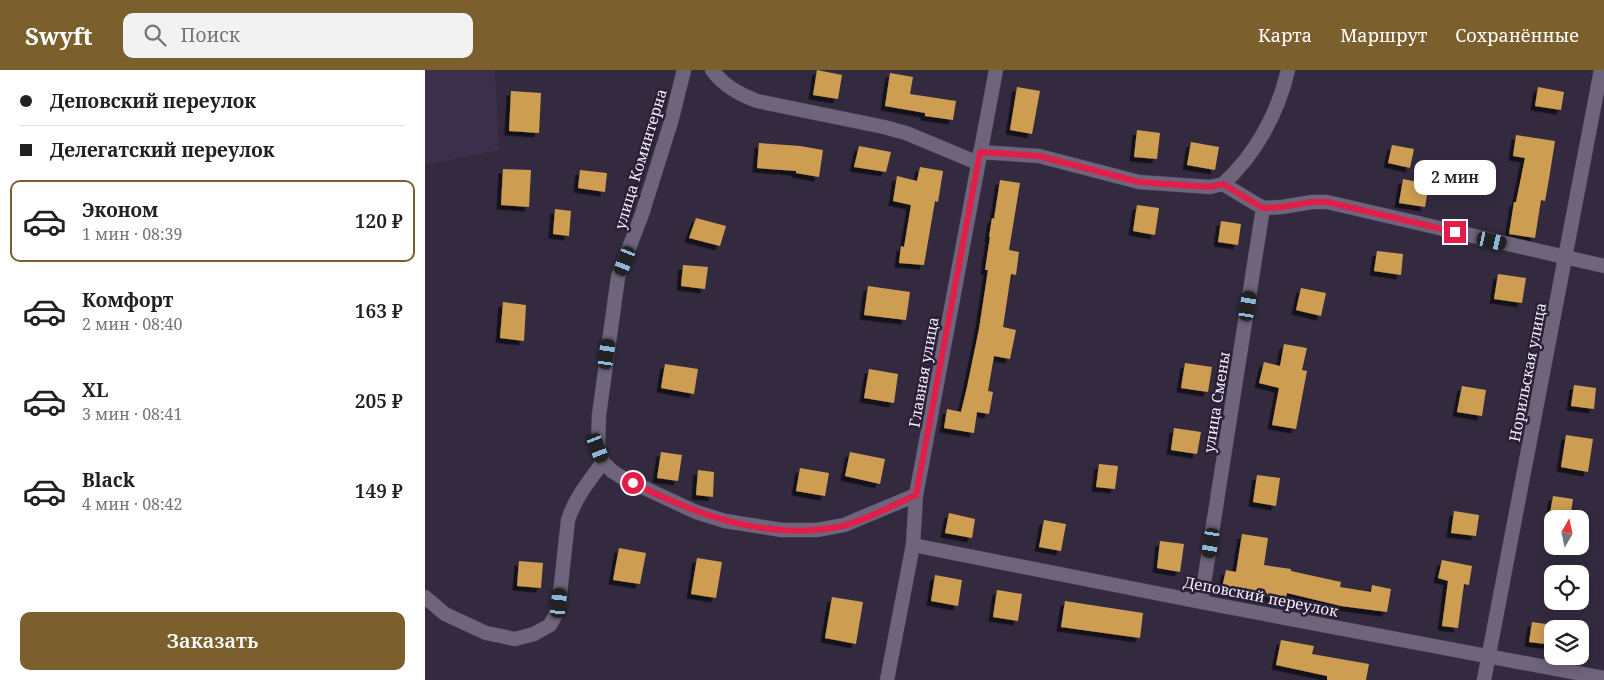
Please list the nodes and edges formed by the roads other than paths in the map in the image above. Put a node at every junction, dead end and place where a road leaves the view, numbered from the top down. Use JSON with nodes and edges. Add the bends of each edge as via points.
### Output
{"nodes":[{"id":1,"x":684,"y":70,"type":"edge"},
{"id":2,"x":712,"y":70,"type":"edge"},
{"id":3,"x":996,"y":70,"type":"edge"},
{"id":4,"x":1288,"y":70,"type":"edge"},
{"id":5,"x":1601,"y":70,"type":"edge"},
{"id":6,"x":979,"y":158,"type":"junction"},
{"id":7,"x":1223,"y":184,"type":"junction"},
{"id":8,"x":1263,"y":208,"type":"junction"},
{"id":9,"x":1565,"y":258,"type":"junction"},
{"id":10,"x":1604,"y":266,"type":"edge"},
{"id":11,"x":603,"y":462,"type":"junction"},
{"id":12,"x":916,"y":495,"type":"junction"},
{"id":13,"x":913,"y":545,"type":"junction"},
{"id":14,"x":425,"y":597,"type":"edge"},
{"id":15,"x":1201,"y":602,"type":"junction"},
{"id":16,"x":1488,"y":656,"type":"junction"},
{"id":17,"x":1604,"y":678,"type":"edge"},
{"id":18,"x":887,"y":680,"type":"edge"},
{"id":19,"x":1484,"y":680,"type":"edge"}],
"edges":[{"from":1,"to":11,"type":"street","name":"улица Коминтерна","via":[[643,214],[619,277],[599,415],[598,448]]},
{"from":2,"to":6,"type":"street","via":[[729,87],[757,101],[884,127]]},
{"from":3,"to":6,"type":"street","name":"Главная улица"},
{"from":4,"to":7,"type":"street","via":[[1275,112],[1245,162]]},
{"from":5,"to":9,"type":"street","name":"Норильская улица"},
{"from":6,"to":7,"type":"street","via":[[1039,156],[1139,182],[1210,187]]},
{"from":6,"to":12,"type":"street","name":"Главная улица"},
{"from":7,"to":8,"type":"street"},
{"from":8,"to":9,"type":"street","via":[[1327,202]]},
{"from":8,"to":15,"type":"street","name":"улица Смены"},
{"from":9,"to":10,"type":"street"},
{"from":9,"to":16,"type":"street","name":"Норильская улица"},
{"from":11,"to":12,"type":"street","via":[[623,478],[696,512],[725,521],[782,530],[844,526]]},
{"from":11,"to":14,"type":"street","via":[[578,496],[568,520],[559,603],[550,625],[515,639],[501,637],[445,614]]},
{"from":12,"to":13,"type":"street","name":"Главная улица"},
{"from":13,"to":15,"type":"street","name":"Деповский переулок"},
{"from":13,"to":18,"type":"street","name":"Главная улица"},
{"from":15,"to":16,"type":"street","name":"Деповский переулок"},
{"from":16,"to":17,"type":"street","name":"Деповский переулок"},
{"from":16,"to":19,"type":"street","name":"Норильская улица"}]}
